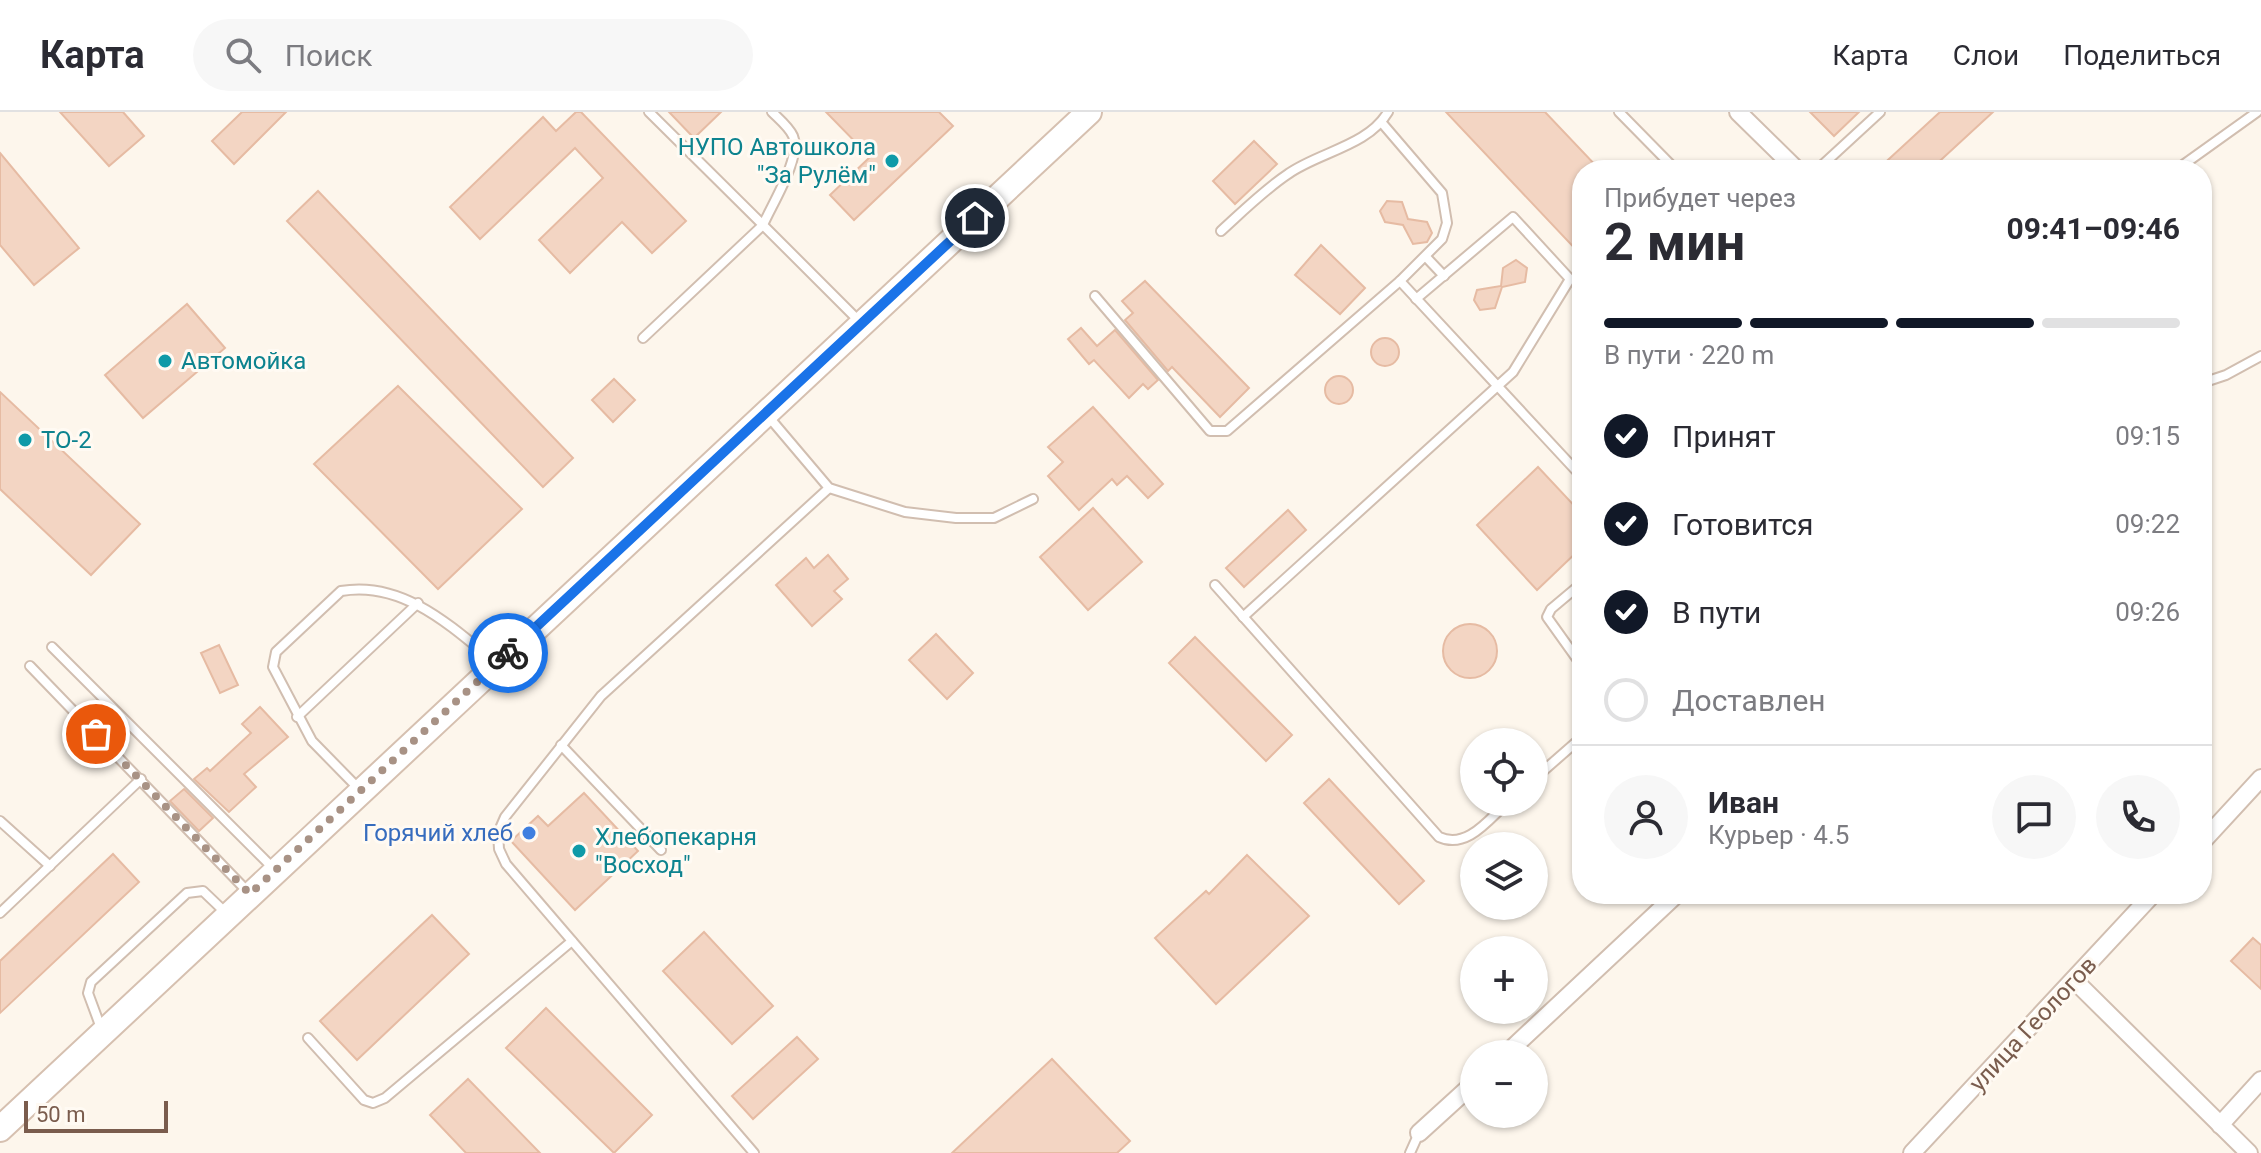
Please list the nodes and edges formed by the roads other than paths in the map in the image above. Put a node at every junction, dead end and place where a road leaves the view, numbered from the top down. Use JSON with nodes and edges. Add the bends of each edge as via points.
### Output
{"nodes":[{"id":1,"x":649,"y":112,"type":"edge"},
{"id":2,"x":772,"y":112,"type":"edge"},
{"id":3,"x":1089,"y":112,"type":"edge"},
{"id":4,"x":1388,"y":112,"type":"edge"},
{"id":5,"x":1619,"y":112,"type":"edge"},
{"id":6,"x":1738,"y":112,"type":"edge"},
{"id":7,"x":1880,"y":112,"type":"edge"},
{"id":8,"x":2257,"y":112,"type":"edge"},
{"id":9,"x":1382,"y":123,"type":"junction"},
{"id":10,"x":1666,"y":160,"type":"edge"},
{"id":11,"x":1787,"y":160,"type":"edge"},
{"id":12,"x":1828,"y":160,"type":"edge"},
{"id":13,"x":2190,"y":160,"type":"edge"},
{"id":14,"x":763,"y":225,"type":"junction"},
{"id":15,"x":1221,"y":231,"type":"dead end"},
{"id":16,"x":1426,"y":257,"type":"junction"},
{"id":17,"x":1444,"y":276,"type":"junction"},
{"id":18,"x":1400,"y":281,"type":"junction"},
{"id":19,"x":1095,"y":296,"type":"dead end"},
{"id":20,"x":1416,"y":299,"type":"junction"},
{"id":21,"x":861,"y":323,"type":"junction"},
{"id":22,"x":643,"y":338,"type":"dead end"},
{"id":23,"x":2261,"y":356,"type":"edge"},
{"id":24,"x":2212,"y":378,"type":"edge"},
{"id":25,"x":1498,"y":386,"type":"junction"},
{"id":26,"x":765,"y":412,"type":"junction"},
{"id":27,"x":1572,"y":466,"type":"edge"},
{"id":28,"x":829,"y":488,"type":"junction"},
{"id":29,"x":1033,"y":499,"type":"dead end"},
{"id":30,"x":1215,"y":585,"type":"dead end"},
{"id":31,"x":1572,"y":591,"type":"edge"},
{"id":32,"x":418,"y":603,"type":"junction"},
{"id":33,"x":1243,"y":617,"type":"junction"},
{"id":34,"x":52,"y":647,"type":"dead end"},
{"id":35,"x":1572,"y":652,"type":"edge"},
{"id":36,"x":497,"y":663,"type":"junction"},
{"id":37,"x":30,"y":666,"type":"dead end"},
{"id":38,"x":297,"y":717,"type":"junction"},
{"id":39,"x":561,"y":745,"type":"junction"},
{"id":40,"x":1572,"y":746,"type":"edge"},
{"id":41,"x":1548,"y":767,"type":"edge"},
{"id":42,"x":2261,"y":778,"type":"edge"},
{"id":43,"x":141,"y":779,"type":"junction"},
{"id":44,"x":361,"y":790,"type":"junction"},
{"id":45,"x":1492,"y":816,"type":"edge"},
{"id":46,"x":0,"y":821,"type":"edge"},
{"id":47,"x":2212,"y":831,"type":"edge"},
{"id":48,"x":661,"y":850,"type":"dead end"},
{"id":49,"x":50,"y":866,"type":"junction"},
{"id":50,"x":275,"y":871,"type":"junction"},
{"id":51,"x":250,"y":894,"type":"junction"},
{"id":52,"x":1666,"y":904,"type":"edge"},
{"id":53,"x":2144,"y":904,"type":"edge"},
{"id":54,"x":0,"y":913,"type":"edge"},
{"id":55,"x":228,"y":915,"type":"junction"},
{"id":56,"x":572,"y":941,"type":"junction"},
{"id":57,"x":2074,"y":980,"type":"junction"},
{"id":58,"x":102,"y":1033,"type":"junction"},
{"id":59,"x":308,"y":1038,"type":"dead end"},
{"id":60,"x":1521,"y":1040,"type":"edge"},
{"id":61,"x":2261,"y":1080,"type":"edge"},
{"id":62,"x":1460,"y":1096,"type":"edge"},
{"id":63,"x":2220,"y":1125,"type":"junction"},
{"id":64,"x":0,"y":1129,"type":"edge"},
{"id":65,"x":1419,"y":1133,"type":"joint"},
{"id":66,"x":754,"y":1153,"type":"edge"},
{"id":67,"x":1410,"y":1153,"type":"edge"},
{"id":68,"x":1912,"y":1153,"type":"edge"},
{"id":69,"x":2249,"y":1153,"type":"edge"}],
"edges":[{"from":1,"to":14,"type":"lane"},
{"from":2,"to":14,"type":"lane","via":[[796,145]]},
{"from":3,"to":21,"type":"street"},
{"from":4,"to":9,"type":"lane"},
{"from":5,"to":10,"type":"lane"},
{"from":6,"to":11,"type":"street"},
{"from":7,"to":12,"type":"lane"},
{"from":8,"to":13,"type":"lane"},
{"from":9,"to":15,"type":"lane","via":[[1285,176]]},
{"from":9,"to":16,"type":"lane","via":[[1442,193],[1447,223],[1442,239]]},
{"from":14,"to":21,"type":"lane"},
{"from":14,"to":22,"type":"lane"},
{"from":16,"to":17,"type":"lane"},
{"from":16,"to":18,"type":"lane"},
{"from":17,"to":20,"type":"lane"},
{"from":17,"to":25,"type":"lane","via":[[1513,217],[1570,279],[1522,361]]},
{"from":18,"to":19,"type":"lane","via":[[1227,431],[1218,433],[1210,431]]},
{"from":18,"to":20,"type":"lane"},
{"from":20,"to":25,"type":"lane"},
{"from":21,"to":26,"type":"street"},
{"from":23,"to":24,"type":"lane"},
{"from":25,"to":27,"type":"lane"},
{"from":25,"to":33,"type":"lane"},
{"from":26,"to":28,"type":"lane"},
{"from":26,"to":36,"type":"street"},
{"from":28,"to":29,"type":"lane","via":[[905,512],[956,518],[994,518]]},
{"from":28,"to":39,"type":"lane","via":[[601,696]]},
{"from":30,"to":33,"type":"lane"},
{"from":31,"to":35,"type":"lane","via":[[1547,617]]},
{"from":32,"to":36,"type":"lane"},
{"from":32,"to":38,"type":"lane"},
{"from":32,"to":38,"type":"lane","via":[[355,589],[341,591],[276,652],[273,667]]},
{"from":33,"to":45,"type":"lane","via":[[1439,837],[1468,837]]},
{"from":34,"to":50,"type":"lane"},
{"from":36,"to":44,"type":"street"},
{"from":37,"to":43,"type":"lane"},
{"from":38,"to":44,"type":"lane","via":[[312,741]]},
{"from":39,"to":48,"type":"lane"},
{"from":39,"to":56,"type":"lane","via":[[498,833],[506,864]]},
{"from":40,"to":41,"type":"lane"},
{"from":42,"to":47,"type":"street"},
{"from":43,"to":49,"type":"lane"},
{"from":43,"to":51,"type":"lane"},
{"from":44,"to":50,"type":"street"},
{"from":46,"to":49,"type":"lane"},
{"from":49,"to":54,"type":"lane"},
{"from":50,"to":51,"type":"street"},
{"from":51,"to":55,"type":"street"},
{"from":52,"to":60,"type":"street"},
{"from":53,"to":57,"type":"street","name":"улица Геологов"},
{"from":55,"to":58,"type":"street"},
{"from":55,"to":58,"type":"lane","via":[[203,891],[192,890],[91,982],[88,993]]},
{"from":56,"to":59,"type":"lane","via":[[373,1103],[364,1100]]},
{"from":56,"to":66,"type":"lane"},
{"from":57,"to":63,"type":"street"},
{"from":57,"to":68,"type":"street","name":"улица Геологов"},
{"from":58,"to":64,"type":"street"},
{"from":61,"to":63,"type":"street"},
{"from":62,"to":65,"type":"street"},
{"from":63,"to":69,"type":"street"},
{"from":65,"to":67,"type":"lane"}]}
